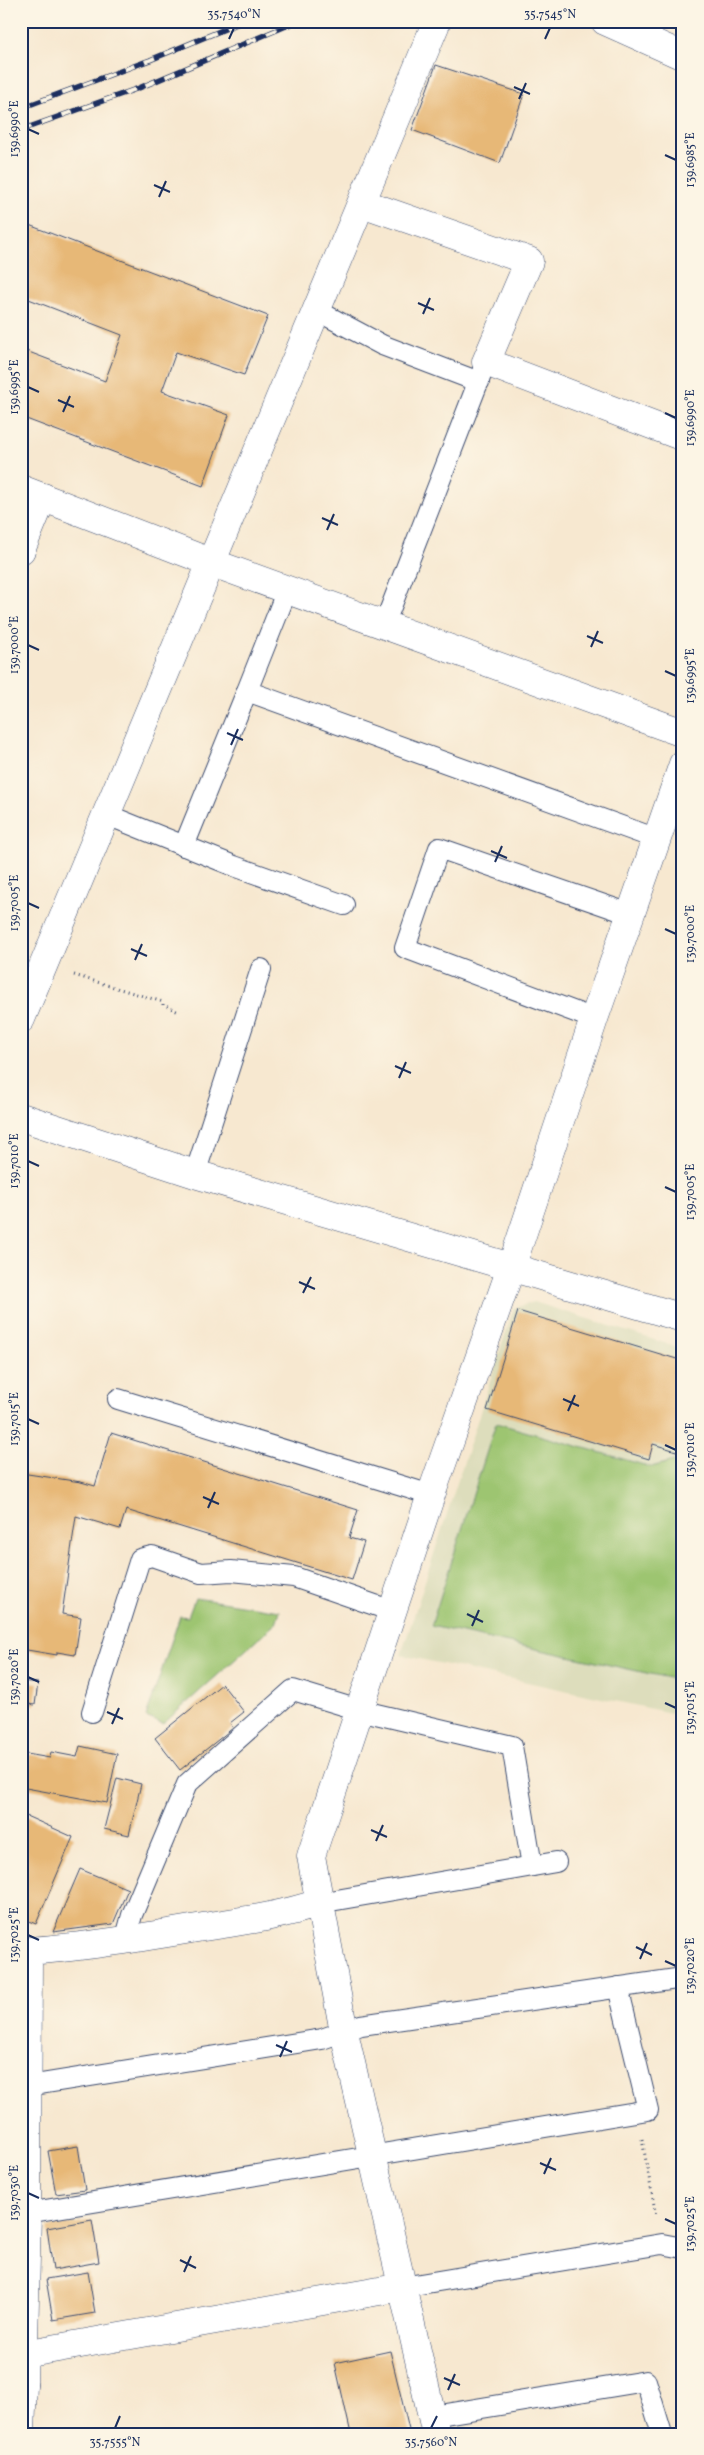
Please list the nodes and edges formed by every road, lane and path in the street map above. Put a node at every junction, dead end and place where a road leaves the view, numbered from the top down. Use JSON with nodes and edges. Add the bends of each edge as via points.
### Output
{"nodes":[{"id":1,"x":437,"y":21,"type":"edge"},
{"id":2,"x":605,"y":21,"type":"edge"},
{"id":3,"x":683,"y":56,"type":"edge"},
{"id":4,"x":362,"y":203,"type":"junction"},
{"id":5,"x":316,"y":310,"type":"junction"},
{"id":6,"x":483,"y":372,"type":"junction"},
{"id":7,"x":683,"y":437,"type":"edge"},
{"id":8,"x":32,"y":493,"type":"edge"},
{"id":9,"x":21,"y":550,"type":"edge"},
{"id":10,"x":210,"y":562,"type":"junction"},
{"id":11,"x":287,"y":590,"type":"junction"},
{"id":12,"x":384,"y":625,"type":"junction"},
{"id":13,"x":247,"y":691,"type":"junction"},
{"id":14,"x":683,"y":733,"type":"edge"},
{"id":15,"x":683,"y":764,"type":"edge"},
{"id":16,"x":105,"y":814,"type":"junction"},
{"id":17,"x":657,"y":839,"type":"junction"},
{"id":18,"x":184,"y":846,"type":"junction"},
{"id":19,"x":344,"y":905,"type":"dead end"},
{"id":20,"x":630,"y":914,"type":"junction"},
{"id":21,"x":42,"y":966,"type":"junction"},
{"id":22,"x":261,"y":968,"type":"dead end"},
{"id":23,"x":179,"y":1012,"type":"dead end"},
{"id":24,"x":21,"y":1019,"type":"edge"},
{"id":25,"x":594,"y":1019,"type":"junction"},
{"id":26,"x":21,"y":1117,"type":"edge"},
{"id":27,"x":195,"y":1174,"type":"junction"},
{"id":28,"x":511,"y":1268,"type":"junction"},
{"id":29,"x":683,"y":1318,"type":"edge"},
{"id":30,"x":118,"y":1399,"type":"dead end"},
{"id":31,"x":430,"y":1495,"type":"junction"},
{"id":32,"x":392,"y":1611,"type":"junction"},
{"id":33,"x":359,"y":1710,"type":"junction"},
{"id":34,"x":92,"y":1712,"type":"dead end"},
{"id":35,"x":556,"y":1862,"type":"dead end"},
{"id":36,"x":532,"y":1866,"type":"junction"},
{"id":37,"x":319,"y":1904,"type":"junction"},
{"id":38,"x":125,"y":1940,"type":"junction"},
{"id":39,"x":25,"y":1951,"type":"edge"},
{"id":40,"x":683,"y":1978,"type":"edge"},
{"id":41,"x":618,"y":1987,"type":"junction"},
{"id":42,"x":344,"y":2032,"type":"junction"},
{"id":43,"x":28,"y":2086,"type":"junction"},
{"id":44,"x":637,"y":2112,"type":"junction"},
{"id":45,"x":374,"y":2154,"type":"junction"},
{"id":46,"x":25,"y":2207,"type":"edge"},
{"id":47,"x":662,"y":2244,"type":"junction"},
{"id":48,"x":683,"y":2248,"type":"edge"},
{"id":49,"x":402,"y":2286,"type":"junction"},
{"id":50,"x":24,"y":2354,"type":"junction"},
{"id":51,"x":22,"y":2384,"type":"edge"},
{"id":52,"x":434,"y":2425,"type":"edge"},
{"id":53,"x":21,"y":2431,"type":"edge"},
{"id":54,"x":662,"y":2434,"type":"edge"}],
"edges":[{"from":1,"to":4,"type":"street"},
{"from":2,"to":3,"type":"street"},
{"from":4,"to":5,"type":"street"},
{"from":4,"to":6,"type":"street","via":[[529,261]]},
{"from":5,"to":6,"type":"lane","via":[[382,345]]},
{"from":5,"to":10,"type":"street"},
{"from":6,"to":7,"type":"street"},
{"from":6,"to":12,"type":"lane"},
{"from":8,"to":9,"type":"street"},
{"from":8,"to":10,"type":"street"},
{"from":10,"to":11,"type":"street"},
{"from":10,"to":16,"type":"street"},
{"from":11,"to":12,"type":"street"},
{"from":11,"to":13,"type":"lane"},
{"from":12,"to":14,"type":"street"},
{"from":13,"to":17,"type":"lane"},
{"from":13,"to":18,"type":"lane"},
{"from":15,"to":17,"type":"street"},
{"from":16,"to":18,"type":"lane"},
{"from":16,"to":21,"type":"street"},
{"from":17,"to":20,"type":"street"},
{"from":18,"to":19,"type":"lane"},
{"from":20,"to":25,"type":"street"},
{"from":20,"to":25,"type":"lane","via":[[439,848],[405,948]]},
{"from":21,"to":23,"type":"path","via":[[163,1002],[163,1005]]},
{"from":21,"to":24,"type":"street"},
{"from":22,"to":27,"type":"lane"},
{"from":25,"to":28,"type":"street"},
{"from":26,"to":27,"type":"street"},
{"from":27,"to":28,"type":"street"},
{"from":28,"to":29,"type":"street"},
{"from":28,"to":31,"type":"street"},
{"from":30,"to":31,"type":"lane"},
{"from":31,"to":32,"type":"street"},
{"from":32,"to":33,"type":"street"},
{"from":32,"to":34,"type":"lane","via":[[294,1577],[231,1571],[201,1574],[152,1556],[140,1559]]},
{"from":33,"to":36,"type":"lane","via":[[512,1746]]},
{"from":33,"to":37,"type":"street","via":[[311,1856]]},
{"from":33,"to":38,"type":"lane","via":[[293,1690],[187,1784],[132,1915]]},
{"from":35,"to":36,"type":"lane"},
{"from":36,"to":37,"type":"lane"},
{"from":37,"to":38,"type":"street","via":[[292,1912]]},
{"from":37,"to":42,"type":"street"},
{"from":38,"to":39,"type":"street"},
{"from":39,"to":43,"type":"street"},
{"from":40,"to":41,"type":"lane"},
{"from":41,"to":42,"type":"lane","via":[[361,2025]]},
{"from":41,"to":44,"type":"lane","via":[[648,2110]]},
{"from":42,"to":43,"type":"lane"},
{"from":42,"to":45,"type":"street"},
{"from":43,"to":46,"type":"street"},
{"from":44,"to":45,"type":"lane"},
{"from":44,"to":47,"type":"path"},
{"from":45,"to":46,"type":"lane"},
{"from":45,"to":49,"type":"street"},
{"from":46,"to":50,"type":"street"},
{"from":47,"to":48,"type":"lane"},
{"from":47,"to":49,"type":"lane"},
{"from":49,"to":50,"type":"street"},
{"from":49,"to":52,"type":"street"},
{"from":50,"to":51,"type":"street"},
{"from":51,"to":53,"type":"street"},
{"from":52,"to":54,"type":"lane","via":[[646,2381]]}]}
